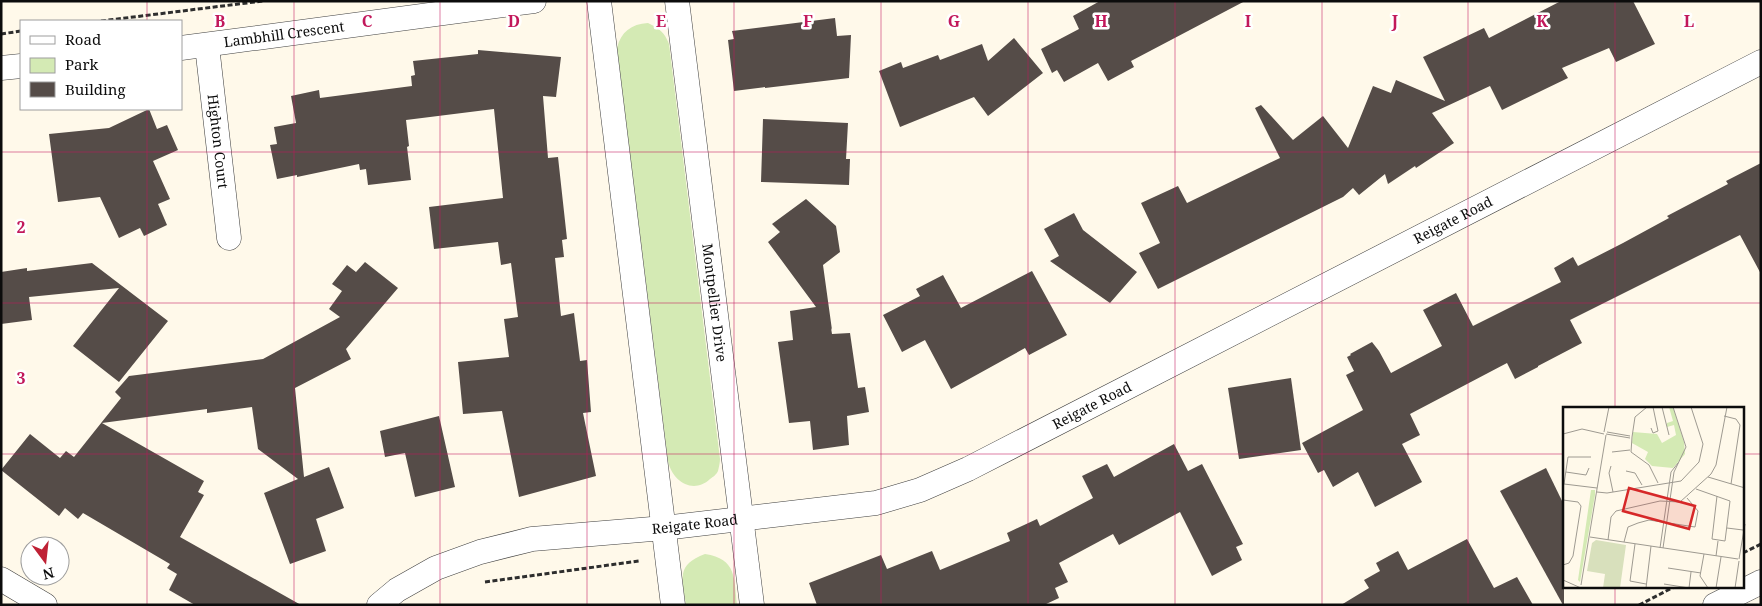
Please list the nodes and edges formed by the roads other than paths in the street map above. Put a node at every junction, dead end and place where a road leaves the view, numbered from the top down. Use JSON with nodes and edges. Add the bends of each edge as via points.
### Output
{"nodes":[{"id":1,"x":534,"y":1,"type":"edge"},
{"id":2,"x":599,"y":1,"type":"edge"},
{"id":3,"x":677,"y":1,"type":"edge"},
{"id":4,"x":207,"y":46,"type":"junction"},
{"id":5,"x":182,"y":48,"type":"edge"},
{"id":6,"x":1761,"y":62,"type":"edge"},
{"id":7,"x":20,"y":66,"type":"edge"},
{"id":8,"x":1,"y":68,"type":"edge"},
{"id":9,"x":229,"y":238,"type":"dead end"},
{"id":10,"x":742,"y":519,"type":"junction"},
{"id":11,"x":665,"y":535,"type":"junction"},
{"id":12,"x":1,"y":579,"type":"edge"},
{"id":13,"x":1761,"y":582,"type":"edge"},
{"id":14,"x":45,"y":605,"type":"edge"},
{"id":15,"x":379,"y":605,"type":"edge"},
{"id":16,"x":673,"y":605,"type":"edge"},
{"id":17,"x":752,"y":605,"type":"edge"},
{"id":18,"x":1715,"y":605,"type":"edge"}],
"edges":[{"from":1,"to":4,"type":"street","name":"Lambhill Crescent"},
{"from":2,"to":11,"type":"street"},
{"from":3,"to":10,"type":"street","name":"Montpellier Drive"},
{"from":4,"to":5,"type":"street","name":"Lambhill Crescent"},
{"from":4,"to":9,"type":"street","name":"Highton Court"},
{"from":6,"to":10,"type":"street","name":"Reigate Road","via":[[928,487],[876,503]]},
{"from":7,"to":8,"type":"street"},
{"from":10,"to":11,"type":"street","name":"Reigate Road"},
{"from":10,"to":17,"type":"street","name":"Montpellier Drive"},
{"from":11,"to":15,"type":"street","name":"Reigate Road","via":[[532,540],[480,552],[436,568],[397,590]]},
{"from":11,"to":16,"type":"street"},
{"from":12,"to":14,"type":"street"},
{"from":13,"to":18,"type":"street"}]}
